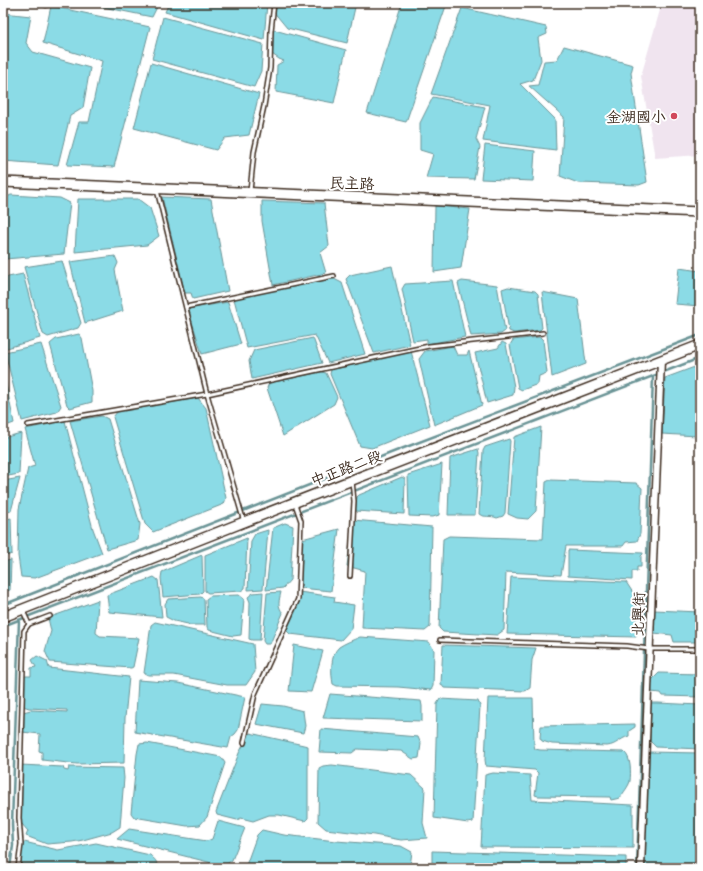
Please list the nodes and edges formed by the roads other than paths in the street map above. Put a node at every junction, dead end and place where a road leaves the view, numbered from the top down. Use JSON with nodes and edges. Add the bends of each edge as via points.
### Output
{"nodes":[{"id":1,"x":274,"y":3,"type":"edge"},
{"id":2,"x":3,"y":182,"type":"edge"},
{"id":3,"x":157,"y":189,"type":"junction"},
{"id":4,"x":250,"y":193,"type":"junction"},
{"id":5,"x":700,"y":212,"type":"edge"},
{"id":6,"x":334,"y":276,"type":"dead end"},
{"id":7,"x":186,"y":307,"type":"junction"},
{"id":8,"x":543,"y":333,"type":"dead end"},
{"id":9,"x":700,"y":345,"type":"edge"},
{"id":10,"x":661,"y":360,"type":"junction"},
{"id":11,"x":207,"y":394,"type":"junction"},
{"id":12,"x":28,"y":425,"type":"dead end"},
{"id":13,"x":352,"y":481,"type":"junction"},
{"id":14,"x":295,"y":503,"type":"junction"},
{"id":15,"x":244,"y":522,"type":"junction"},
{"id":16,"x":350,"y":576,"type":"dead end"},
{"id":17,"x":22,"y":610,"type":"junction"},
{"id":18,"x":50,"y":616,"type":"dead end"},
{"id":19,"x":3,"y":617,"type":"edge"},
{"id":20,"x":29,"y":624,"type":"junction"},
{"id":21,"x":440,"y":640,"type":"dead end"},
{"id":22,"x":649,"y":649,"type":"junction"},
{"id":23,"x":700,"y":649,"type":"edge"},
{"id":24,"x":244,"y":743,"type":"dead end"},
{"id":25,"x":18,"y":868,"type":"edge"},
{"id":26,"x":641,"y":868,"type":"edge"}],
"edges":[{"from":1,"to":4,"type":"lane","via":[[270,68],[254,152]]},
{"from":2,"to":3,"type":"main road","name":"民主路"},
{"from":3,"to":4,"type":"main road","name":"民主路"},
{"from":3,"to":7,"type":"lane"},
{"from":4,"to":5,"type":"main road","name":"民主路"},
{"from":6,"to":7,"type":"lane"},
{"from":7,"to":11,"type":"lane"},
{"from":8,"to":11,"type":"lane","via":[[429,346]]},
{"from":9,"to":10,"type":"main road","name":"中正路二段"},
{"from":10,"to":13,"type":"main road","name":"中正路二段"},
{"from":10,"to":22,"type":"street","name":"北興街"},
{"from":11,"to":12,"type":"lane"},
{"from":11,"to":15,"type":"lane"},
{"from":13,"to":14,"type":"main road","name":"中正路二段"},
{"from":13,"to":16,"type":"lane","via":[[354,501]]},
{"from":14,"to":15,"type":"main road","name":"中正路二段"},
{"from":14,"to":24,"type":"lane","via":[[301,521],[298,598],[255,694]]},
{"from":15,"to":17,"type":"main road","name":"中正路二段"},
{"from":17,"to":19,"type":"main road","name":"中正路二段"},
{"from":17,"to":20,"type":"lane"},
{"from":18,"to":20,"type":"lane"},
{"from":20,"to":25,"type":"lane","via":[[24,631],[19,818],[21,844]]},
{"from":21,"to":22,"type":"lane","via":[[627,646]]},
{"from":22,"to":23,"type":"lane"},
{"from":22,"to":26,"type":"street","name":"北興街"}]}
